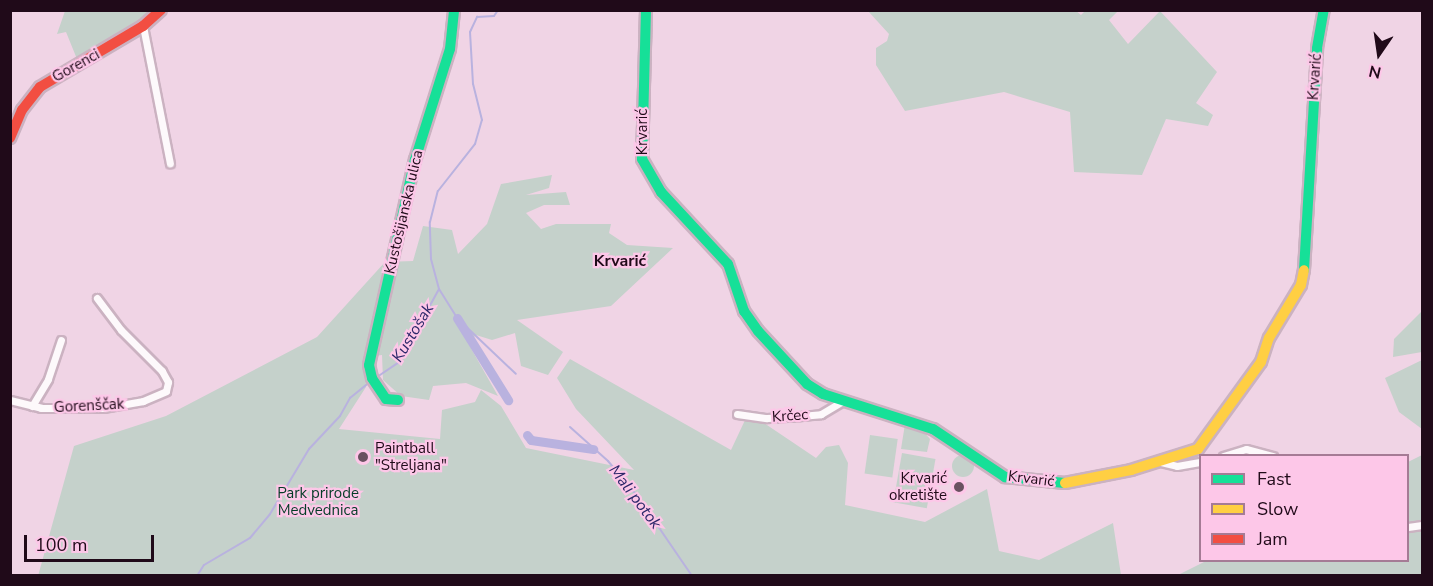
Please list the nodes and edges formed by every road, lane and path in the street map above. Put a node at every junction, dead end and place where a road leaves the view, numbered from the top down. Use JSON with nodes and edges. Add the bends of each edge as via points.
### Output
{"nodes":[{"id":1,"x":161,"y":10,"type":"edge"},
{"id":2,"x":454,"y":10,"type":"edge"},
{"id":3,"x":646,"y":10,"type":"edge"},
{"id":4,"x":1324,"y":10,"type":"edge"},
{"id":5,"x":143,"y":26,"type":"junction"},
{"id":6,"x":10,"y":138,"type":"edge"},
{"id":7,"x":170,"y":164,"type":"dead end"},
{"id":8,"x":97,"y":298,"type":"dead end"},
{"id":9,"x":61,"y":340,"type":"dead end"},
{"id":10,"x":10,"y":400,"type":"edge"},
{"id":11,"x":398,"y":400,"type":"dead end"},
{"id":12,"x":841,"y":402,"type":"junction"},
{"id":13,"x":32,"y":406,"type":"junction"},
{"id":14,"x":737,"y":414,"type":"dead end"},
{"id":15,"x":1229,"y":454,"type":"edge"},
{"id":16,"x":1265,"y":454,"type":"edge"},
{"id":17,"x":1161,"y":462,"type":"junction"},
{"id":18,"x":1199,"y":462,"type":"edge"}],
"edges":[{"from":1,"to":5,"type":"street","name":"Gorenci"},
{"from":2,"to":11,"type":"street","name":"Kustošijanska ulica","via":[[450,49],[415,160],[369,364],[372,378],[386,399]]},
{"from":3,"to":12,"type":"street","name":"Krvarić","via":[[641,146],[648,172],[728,264],[744,311],[758,331],[807,384]]},
{"from":4,"to":17,"type":"street","name":"Krvarić","via":[[1317,48],[1306,263],[1301,285],[1247,387],[1198,449]]},
{"from":5,"to":6,"type":"street","name":"Gorenci","via":[[40,87],[22,110]]},
{"from":5,"to":7,"type":"street"},
{"from":8,"to":13,"type":"street","name":"Gorenščak","via":[[121,330],[162,371],[168,382],[166,391],[113,407]]},
{"from":9,"to":13,"type":"street","name":"Gorenščak","via":[[48,379]]},
{"from":10,"to":13,"type":"street","name":"Gorenščak"},
{"from":12,"to":14,"type":"street","name":"Krčec","via":[[821,414],[767,418]]},
{"from":12,"to":17,"type":"street","name":"Krvarić","via":[[933,429],[1005,477],[1066,483]]},
{"from":15,"to":16,"type":"street","via":[[1245,449]]},
{"from":17,"to":18,"type":"street","via":[[1177,466]]}]}
